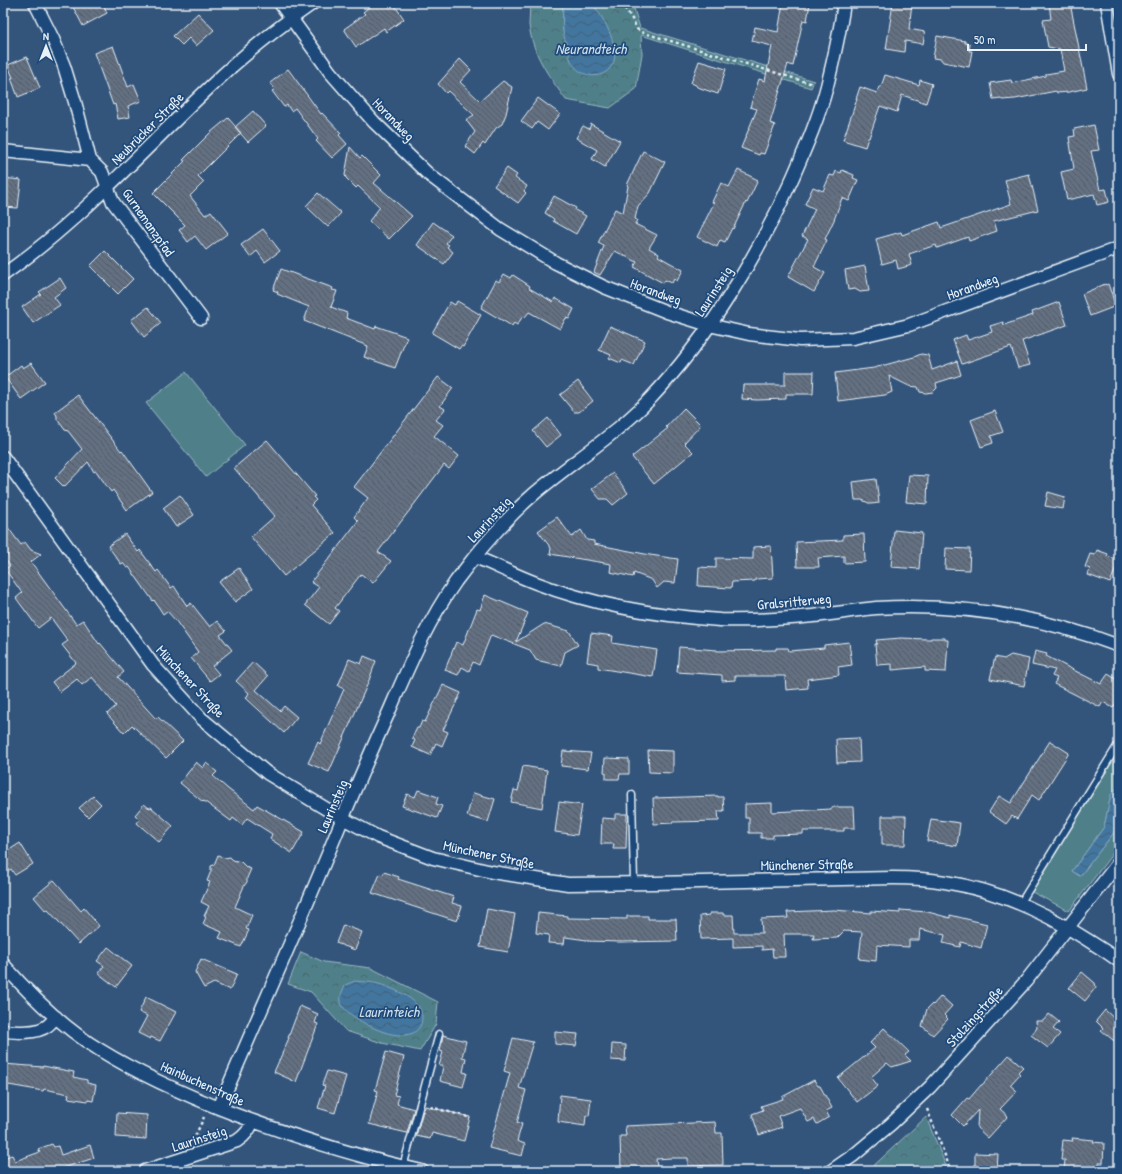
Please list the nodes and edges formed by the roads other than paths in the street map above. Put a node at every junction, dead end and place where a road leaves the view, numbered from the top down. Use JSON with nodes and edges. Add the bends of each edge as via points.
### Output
{"nodes":[{"id":1,"x":35,"y":3,"type":"edge"},
{"id":2,"x":280,"y":3,"type":"edge"},
{"id":3,"x":313,"y":3,"type":"edge"},
{"id":4,"x":844,"y":3,"type":"edge"},
{"id":5,"x":1107,"y":3,"type":"edge"},
{"id":6,"x":291,"y":19,"type":"junction"},
{"id":7,"x":1119,"y":74,"type":"edge"},
{"id":8,"x":3,"y":151,"type":"edge"},
{"id":9,"x":90,"y":160,"type":"junction"},
{"id":10,"x":108,"y":187,"type":"junction"},
{"id":11,"x":1119,"y":248,"type":"edge"},
{"id":12,"x":3,"y":275,"type":"edge"},
{"id":13,"x":201,"y":318,"type":"dead end"},
{"id":14,"x":710,"y":325,"type":"junction"},
{"id":15,"x":3,"y":457,"type":"edge"},
{"id":16,"x":475,"y":556,"type":"junction"},
{"id":17,"x":1119,"y":646,"type":"edge"},
{"id":18,"x":1119,"y":743,"type":"edge"},
{"id":19,"x":632,"y":795,"type":"dead end"},
{"id":20,"x":343,"y":818,"type":"junction"},
{"id":21,"x":1119,"y":862,"type":"edge"},
{"id":22,"x":634,"y":883,"type":"junction"},
{"id":23,"x":1020,"y":904,"type":"junction"},
{"id":24,"x":1068,"y":928,"type":"junction"},
{"id":25,"x":1119,"y":962,"type":"edge"},
{"id":26,"x":3,"y":964,"type":"edge"},
{"id":27,"x":56,"y":1017,"type":"junction"},
{"id":28,"x":3,"y":1031,"type":"edge"},
{"id":29,"x":439,"y":1034,"type":"dead end"},
{"id":30,"x":219,"y":1108,"type":"junction"},
{"id":31,"x":252,"y":1121,"type":"junction"},
{"id":32,"x":403,"y":1167,"type":"junction"},
{"id":33,"x":145,"y":1171,"type":"edge"},
{"id":34,"x":422,"y":1171,"type":"edge"},
{"id":35,"x":831,"y":1171,"type":"edge"}],
"edges":[{"from":1,"to":9,"type":"street","name":"Gurnemanzpfad","via":[[64,66]]},
{"from":2,"to":6,"type":"street","name":"Horandweg"},
{"from":3,"to":6,"type":"street","name":"Neubrücker Straße"},
{"from":4,"to":14,"type":"street","name":"Laurinsteig","via":[[826,88],[807,144],[780,205],[750,262]]},
{"from":5,"to":7,"type":"street"},
{"from":6,"to":10,"type":"street","name":"Neubrücker Straße","via":[[213,84]]},
{"from":6,"to":14,"type":"street","name":"Horandweg","via":[[330,72],[374,122],[428,174],[500,229],[604,288]]},
{"from":8,"to":9,"type":"street"},
{"from":9,"to":10,"type":"street","name":"Gurnemanzpfad","via":[[102,172]]},
{"from":10,"to":12,"type":"street","name":"Neubrücker Straße","via":[[68,224]]},
{"from":10,"to":13,"type":"street","name":"Gurnemanzpfad","via":[[113,202]]},
{"from":11,"to":14,"type":"street","name":"Horandweg","via":[[909,325],[853,338],[800,340],[749,334]]},
{"from":14,"to":16,"type":"street","name":"Laurinsteig","via":[[681,364],[649,400],[615,432],[533,496],[497,530]]},
{"from":15,"to":20,"type":"street","name":"Münchener Straße","via":[[153,665],[201,718],[267,774]]},
{"from":16,"to":17,"type":"street","name":"Gralsritterweg","via":[[535,583],[562,592],[623,608],[660,614],[722,620],[758,620],[877,608],[940,607],[1021,617],[1080,632]]},
{"from":16,"to":20,"type":"street","name":"Laurinsteig","via":[[440,606],[419,645]]},
{"from":18,"to":23,"type":"lane"},
{"from":19,"to":22,"type":"lane"},
{"from":20,"to":22,"type":"street","name":"Münchener Straße","via":[[378,837],[434,858],[492,872],[568,884]]},
{"from":20,"to":30,"type":"street","name":"Laurinsteig"},
{"from":21,"to":24,"type":"street","name":"Stolzingstraße"},
{"from":22,"to":23,"type":"street","name":"Münchener Straße","via":[[920,879],[946,882]]},
{"from":23,"to":24,"type":"street","name":"Münchener Straße"},
{"from":24,"to":25,"type":"street","name":"Münchener Straße"},
{"from":24,"to":35,"type":"street","name":"Stolzingstraße","via":[[1026,981],[930,1087],[891,1124]]},
{"from":26,"to":27,"type":"street","name":"Hainbuchenstraße"},
{"from":27,"to":28,"type":"street","via":[[47,1026],[33,1031]]},
{"from":27,"to":30,"type":"street","name":"Hainbuchenstraße","via":[[100,1050],[178,1091]]},
{"from":29,"to":32,"type":"lane"},
{"from":30,"to":31,"type":"street","name":"Hainbuchenstraße"},
{"from":31,"to":32,"type":"street","name":"Hainbuchenstraße","via":[[319,1144]]},
{"from":31,"to":33,"type":"street","name":"Laurinsteig","via":[[247,1132],[238,1141]]},
{"from":32,"to":34,"type":"street","name":"Hainbuchenstraße"}]}
